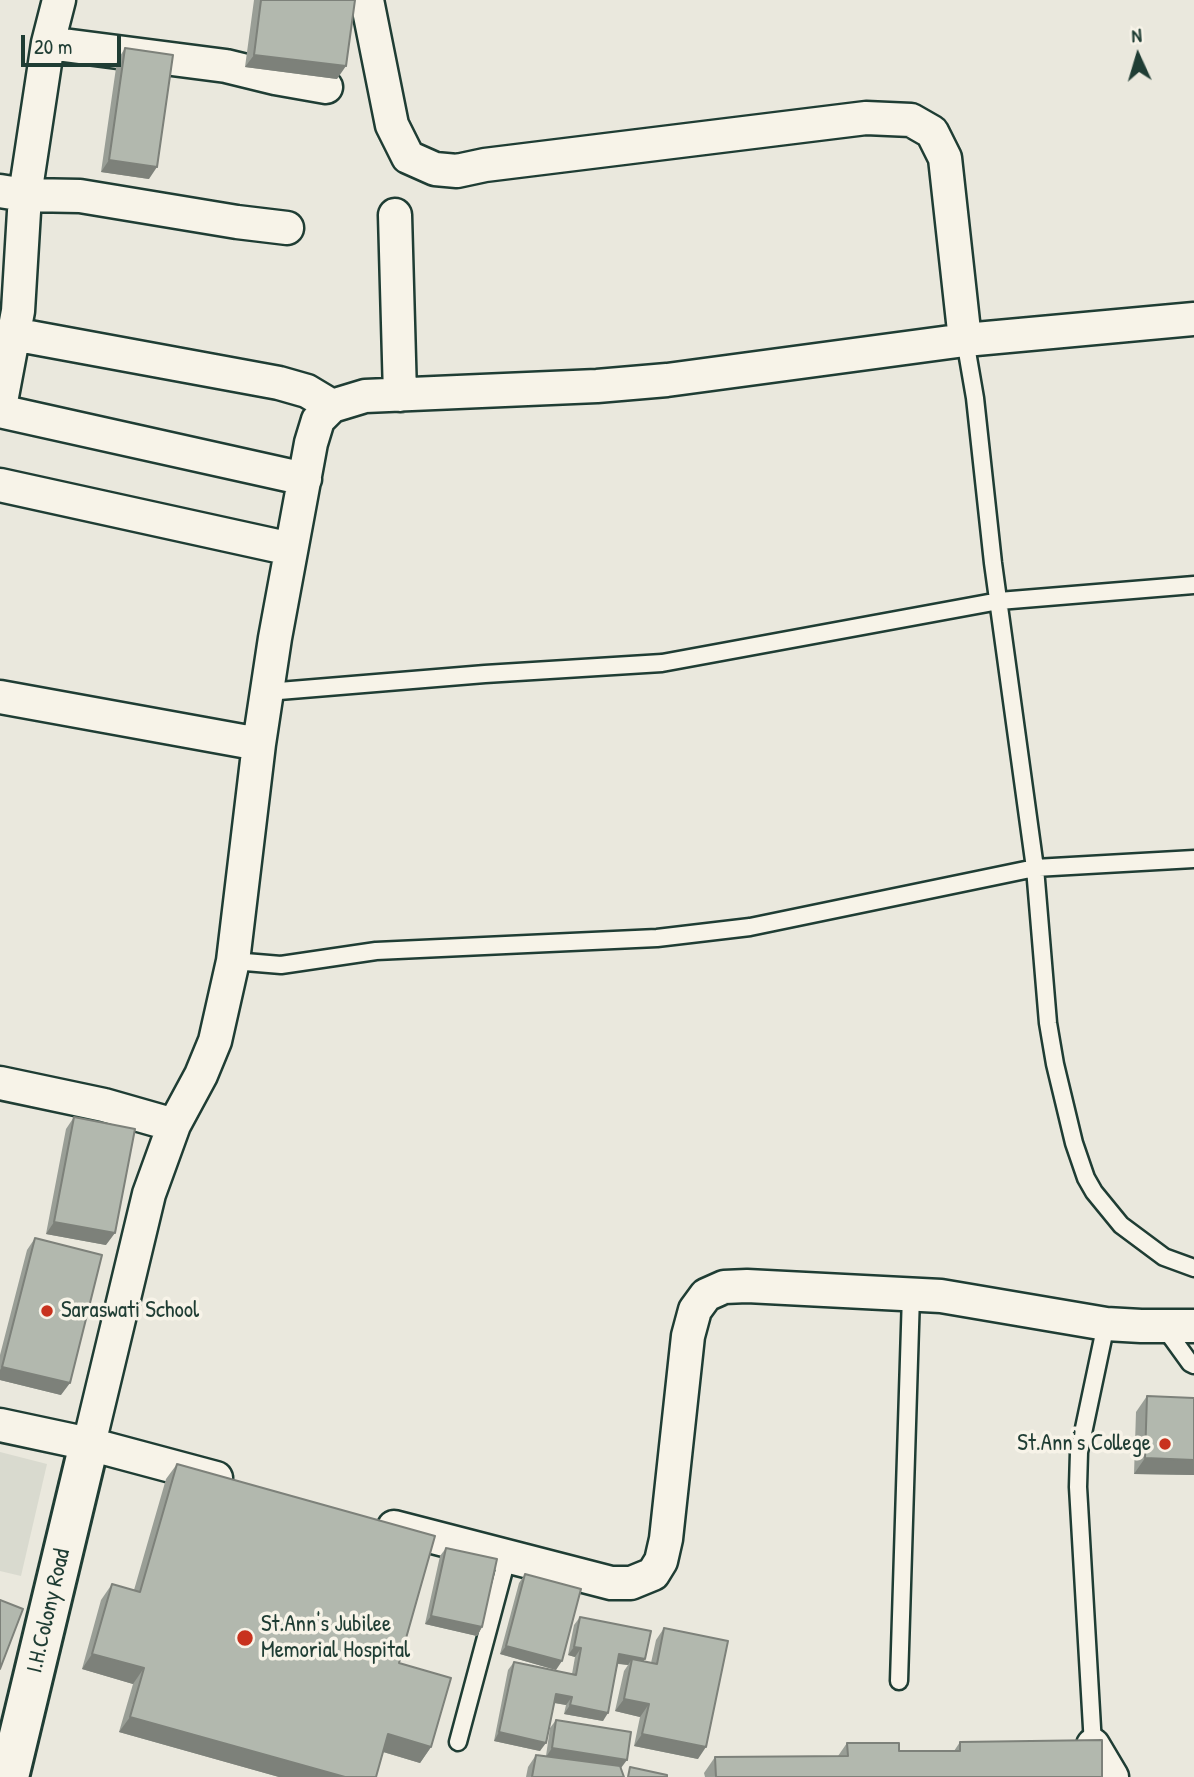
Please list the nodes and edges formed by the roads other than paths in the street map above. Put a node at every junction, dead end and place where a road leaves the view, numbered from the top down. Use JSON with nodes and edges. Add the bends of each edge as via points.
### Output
{"nodes":[{"id":1,"x":59,"y":0,"type":"edge"},
{"id":2,"x":367,"y":0,"type":"edge"},
{"id":3,"x":48,"y":43,"type":"junction"},
{"id":4,"x":326,"y":87,"type":"edge"},
{"id":5,"x":13,"y":193,"type":"edge"},
{"id":6,"x":396,"y":215,"type":"dead end"},
{"id":7,"x":287,"y":228,"type":"dead end"},
{"id":8,"x":1194,"y":319,"type":"edge"},
{"id":9,"x":13,"y":334,"type":"junction"},
{"id":10,"x":965,"y":340,"type":"junction"},
{"id":11,"x":400,"y":395,"type":"junction"},
{"id":12,"x":332,"y":406,"type":"junction"},
{"id":13,"x":0,"y":409,"type":"edge"},
{"id":14,"x":304,"y":479,"type":"junction"},
{"id":15,"x":0,"y":485,"type":"edge"},
{"id":16,"x":291,"y":549,"type":"junction"},
{"id":17,"x":1194,"y":585,"type":"edge"},
{"id":18,"x":999,"y":601,"type":"junction"},
{"id":19,"x":267,"y":692,"type":"junction"},
{"id":20,"x":0,"y":697,"type":"edge"},
{"id":21,"x":259,"y":744,"type":"junction"},
{"id":22,"x":1194,"y":859,"type":"edge"},
{"id":23,"x":1035,"y":868,"type":"junction"},
{"id":24,"x":233,"y":961,"type":"junction"},
{"id":25,"x":0,"y":1083,"type":"edge"},
{"id":26,"x":174,"y":1125,"type":"junction"},
{"id":27,"x":1194,"y":1268,"type":"edge"},
{"id":28,"x":911,"y":1295,"type":"junction"},
{"id":29,"x":1106,"y":1324,"type":"junction"},
{"id":30,"x":1179,"y":1326,"type":"edge"},
{"id":31,"x":1194,"y":1365,"type":"edge"},
{"id":32,"x":0,"y":1425,"type":"edge"},
{"id":33,"x":89,"y":1444,"type":"junction"},
{"id":34,"x":247,"y":1487,"type":"edge"},
{"id":35,"x":362,"y":1519,"type":"edge"},
{"id":36,"x":508,"y":1555,"type":"junction"},
{"id":37,"x":899,"y":1681,"type":"dead end"},
{"id":38,"x":458,"y":1742,"type":"dead end"},
{"id":39,"x":1093,"y":1745,"type":"joint"},
{"id":40,"x":7,"y":1768,"type":"edge"},
{"id":41,"x":1112,"y":1777,"type":"edge"}],
"edges":[{"from":1,"to":3,"type":"street"},
{"from":2,"to":10,"type":"street","via":[[392,125],[408,156],[435,169],[457,171],[866,118],[911,120],[932,132],[945,158]]},
{"from":3,"to":4,"type":"street","via":[[226,66]]},
{"from":3,"to":5,"type":"street"},
{"from":5,"to":7,"type":"street","via":[[80,196]]},
{"from":5,"to":9,"type":"street","via":[[18,311]]},
{"from":6,"to":11,"type":"street"},
{"from":8,"to":10,"type":"street"},
{"from":9,"to":12,"type":"street","via":[[279,383],[307,391]]},
{"from":9,"to":13,"type":"street"},
{"from":10,"to":11,"type":"street","via":[[667,380]]},
{"from":10,"to":18,"type":"lane"},
{"from":11,"to":12,"type":"street","via":[[365,396]]},
{"from":12,"to":14,"type":"street","via":[[318,420]]},
{"from":13,"to":14,"type":"street"},
{"from":14,"to":16,"type":"street"},
{"from":15,"to":16,"type":"street"},
{"from":16,"to":19,"type":"street"},
{"from":17,"to":18,"type":"lane"},
{"from":18,"to":19,"type":"lane","via":[[662,663]]},
{"from":18,"to":23,"type":"lane"},
{"from":19,"to":21,"type":"street"},
{"from":20,"to":21,"type":"street"},
{"from":21,"to":24,"type":"street"},
{"from":22,"to":23,"type":"lane"},
{"from":23,"to":24,"type":"lane","via":[[750,928],[657,938],[376,951],[281,965]]},
{"from":23,"to":27,"type":"lane","via":[[1048,1023],[1086,1178],[1121,1225],[1164,1257]]},
{"from":24,"to":26,"type":"street","via":[[215,1041]]},
{"from":25,"to":26,"type":"street"},
{"from":26,"to":33,"type":"street","via":[[149,1194]]},
{"from":28,"to":29,"type":"street"},
{"from":28,"to":36,"type":"street","via":[[747,1286],[724,1287],[706,1295],[695,1310],[688,1336],[666,1539],[653,1574],[631,1583],[611,1583]]},
{"from":28,"to":37,"type":"lane"},
{"from":29,"to":30,"type":"street"},
{"from":29,"to":39,"type":"lane","via":[[1079,1452]]},
{"from":30,"to":31,"type":"lane"},
{"from":32,"to":33,"type":"street"},
{"from":33,"to":34,"type":"street"},
{"from":33,"to":40,"type":"street","name":"I.H.Colony Road"},
{"from":35,"to":36,"type":"street"},
{"from":36,"to":38,"type":"lane"},
{"from":39,"to":41,"type":"street"}]}
